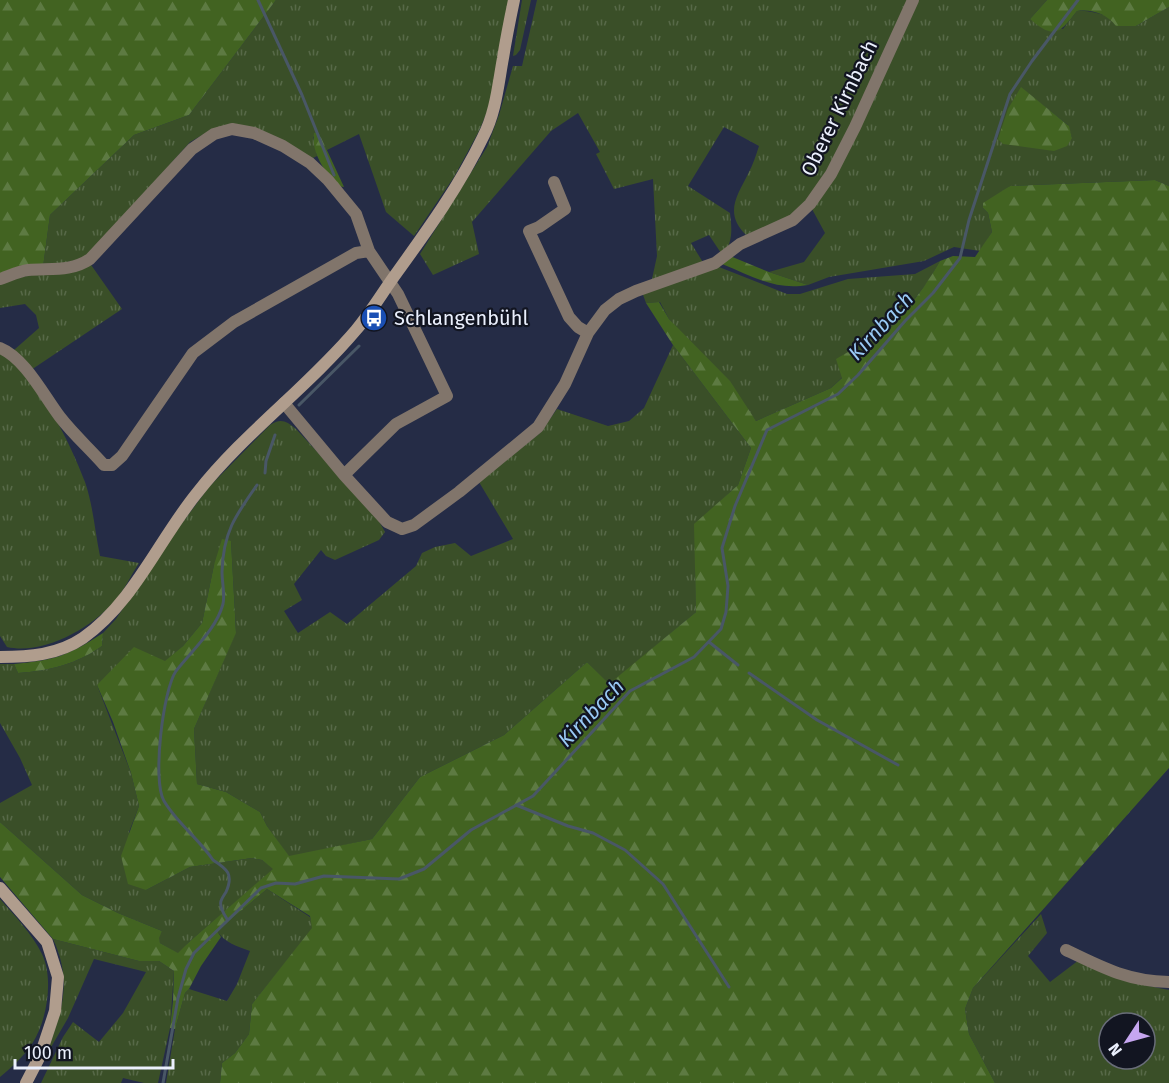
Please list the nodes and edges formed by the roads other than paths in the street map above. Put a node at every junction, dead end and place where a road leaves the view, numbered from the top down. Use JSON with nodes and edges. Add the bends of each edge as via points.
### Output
{"nodes":[{"id":1,"x":514,"y":0,"type":"edge"},
{"id":2,"x":913,"y":0,"type":"edge"},
{"id":3,"x":554,"y":182,"type":"dead end"},
{"id":4,"x":369,"y":251,"type":"junction"},
{"id":5,"x":0,"y":279,"type":"edge"},
{"id":6,"x":389,"y":283,"type":"junction"},
{"id":7,"x":588,"y":333,"type":"junction"},
{"id":8,"x":0,"y":348,"type":"edge"},
{"id":9,"x":284,"y":403,"type":"junction"},
{"id":10,"x":344,"y":475,"type":"junction"},
{"id":11,"x":0,"y":657,"type":"edge"},
{"id":12,"x":1,"y":889,"type":"edge"},
{"id":13,"x":1066,"y":950,"type":"dead end"},
{"id":14,"x":1169,"y":982,"type":"edge"},
{"id":15,"x":26,"y":1083,"type":"edge"}],
"edges":[{"from":1,"to":6,"type":"main road","via":[[495,108],[484,135],[459,184]]},
{"from":2,"to":7,"type":"street","name":"Oberer Kirnbach","via":[[841,155],[810,204],[793,220],[740,244],[716,263],[619,299]]},
{"from":3,"to":7,"type":"street","via":[[565,209],[529,231],[569,317]]},
{"from":4,"to":5,"type":"street","via":[[356,214],[310,163],[254,133],[232,129],[214,134],[192,149],[81,265],[26,271]]},
{"from":4,"to":6,"type":"street"},
{"from":4,"to":8,"type":"street","via":[[356,253],[234,322],[193,353],[112,465],[104,465],[80,441],[20,362]]},
{"from":6,"to":9,"type":"main road","via":[[356,330]]},
{"from":6,"to":10,"type":"street","via":[[447,396],[397,423]]},
{"from":7,"to":10,"type":"street","name":"Oberer Kirnbach","via":[[565,384],[538,427],[414,525],[402,529],[387,522]]},
{"from":9,"to":10,"type":"street","name":"Oberer Kirnbach"},
{"from":9,"to":11,"type":"main road","via":[[197,492],[106,620],[81,640],[54,652]]},
{"from":12,"to":15,"type":"main road","via":[[47,942],[58,977],[55,1011]]},
{"from":13,"to":14,"type":"street","via":[[1107,970],[1145,981]]}]}
